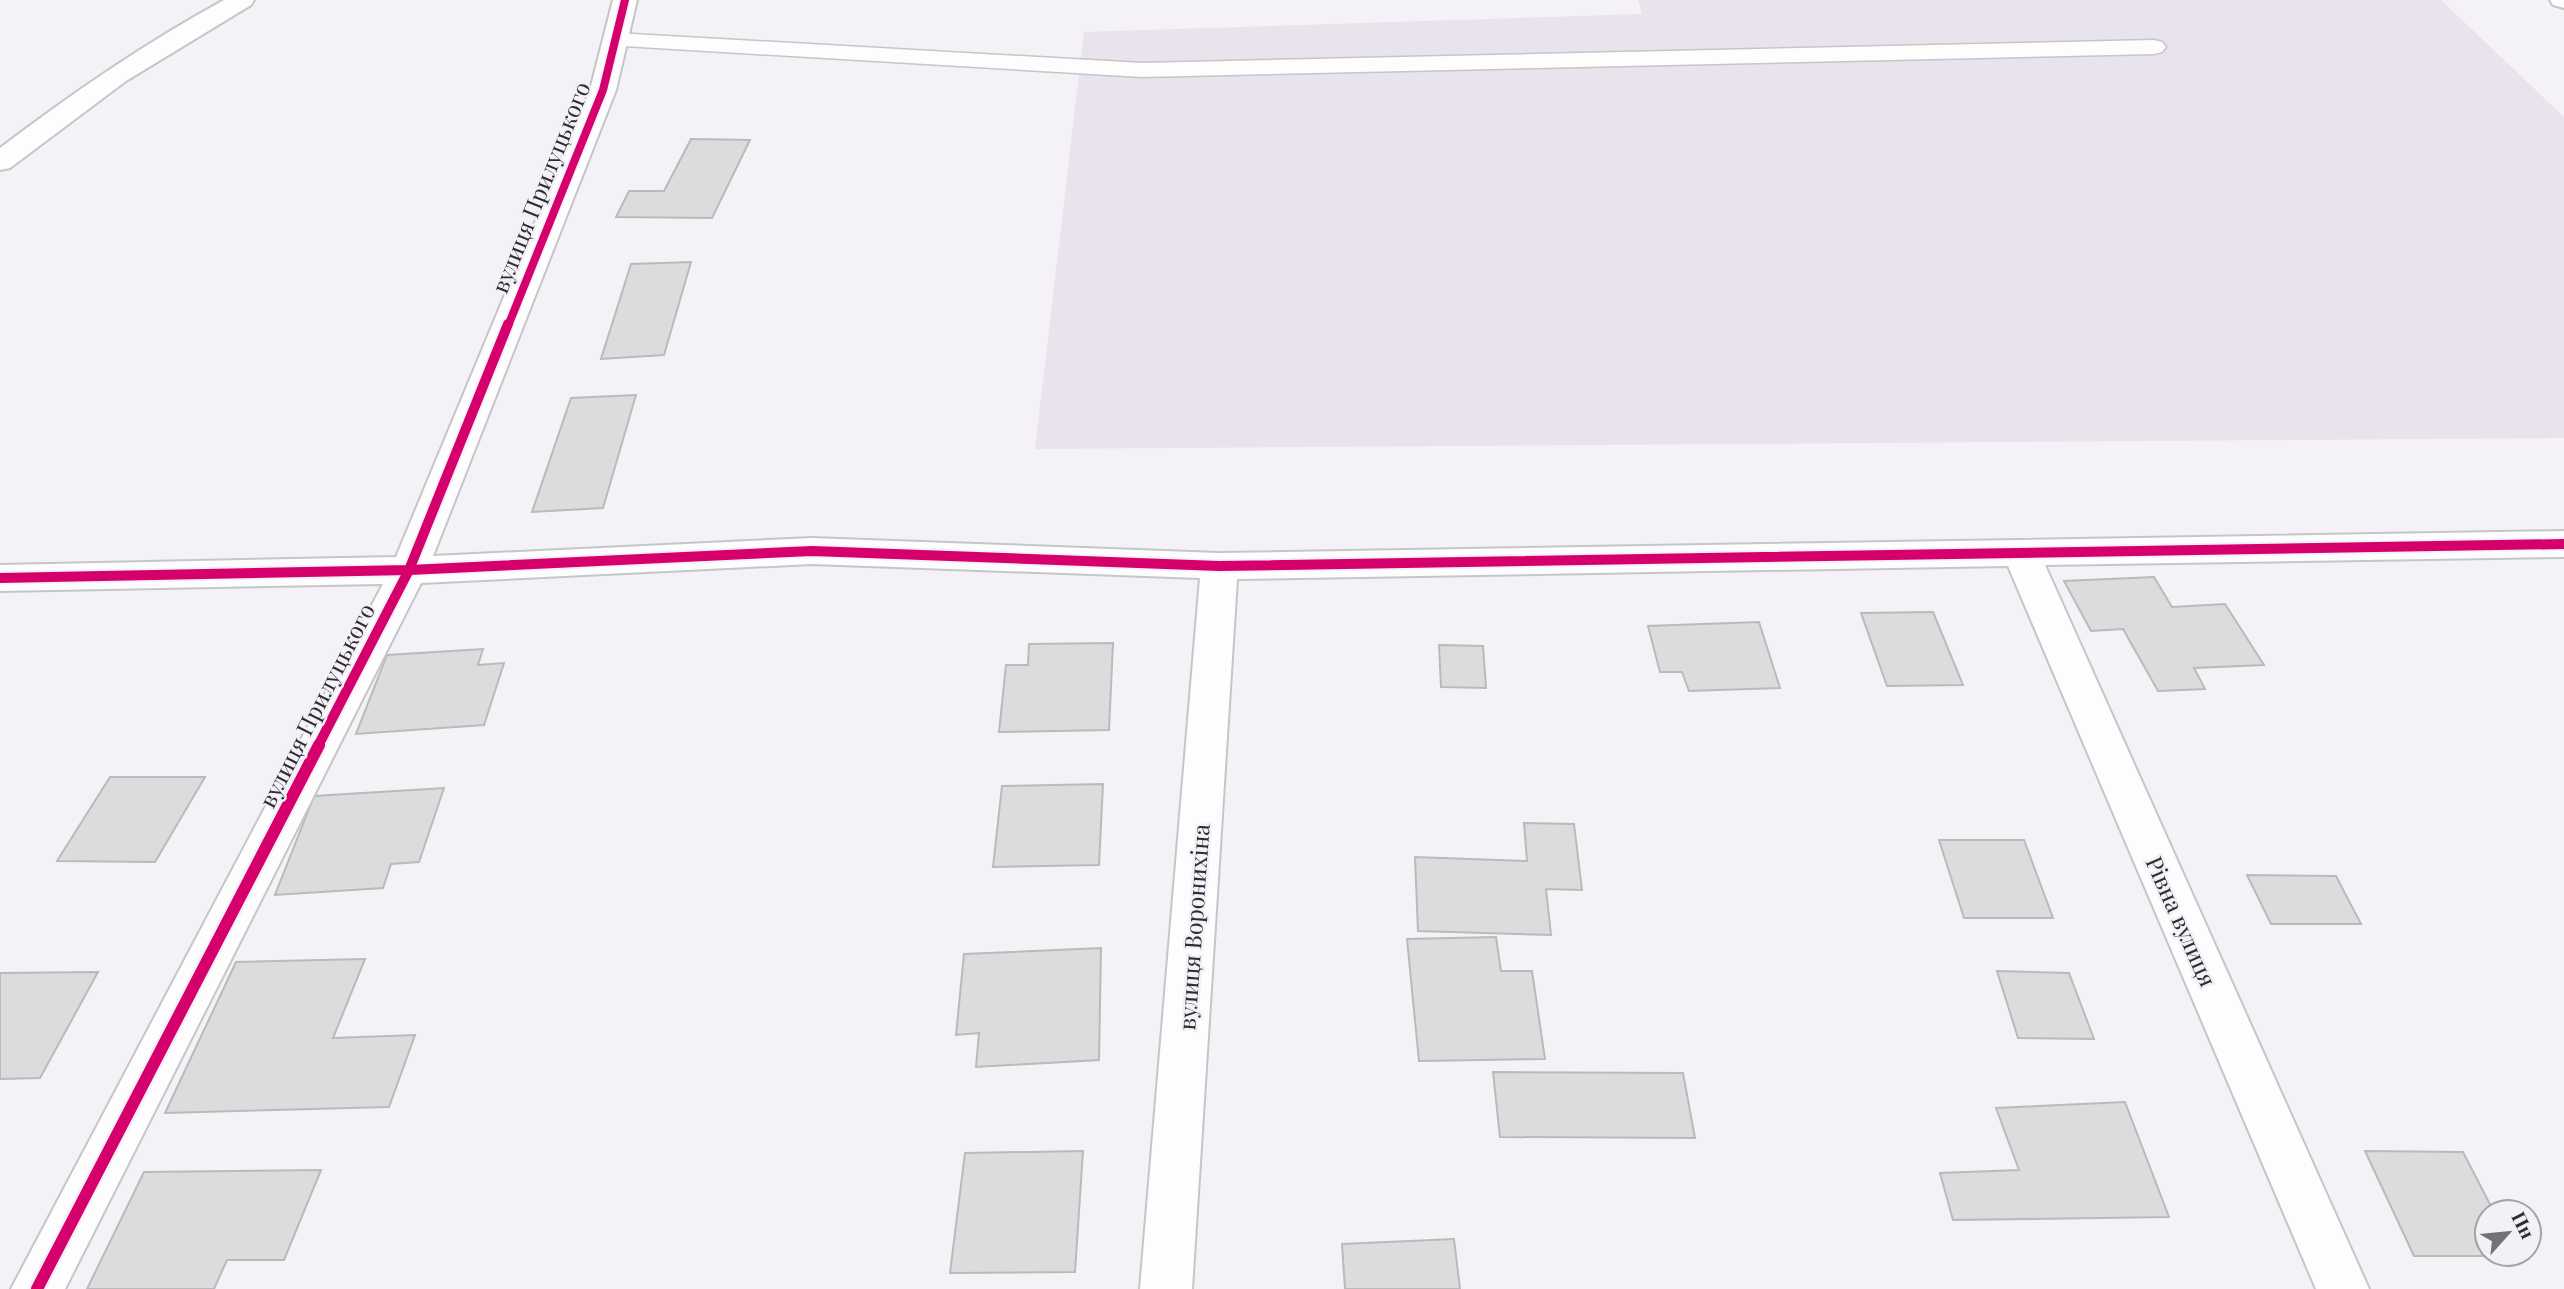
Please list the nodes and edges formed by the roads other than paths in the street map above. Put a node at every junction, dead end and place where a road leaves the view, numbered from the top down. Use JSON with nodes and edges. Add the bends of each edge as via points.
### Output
{"nodes":[{"id":1,"x":242,"y":0,"type":"edge"},
{"id":2,"x":625,"y":0,"type":"edge"},
{"id":3,"x":615,"y":40,"type":"junction"},
{"id":4,"x":2154,"y":47,"type":"dead end"},
{"id":5,"x":0,"y":162,"type":"edge"},
{"id":6,"x":2564,"y":544,"type":"edge"},
{"id":7,"x":2021,"y":553,"type":"junction"},
{"id":8,"x":1219,"y":566,"type":"junction"},
{"id":9,"x":409,"y":570,"type":"junction"},
{"id":10,"x":0,"y":578,"type":"edge"},
{"id":11,"x":37,"y":1289,"type":"edge"},
{"id":12,"x":1166,"y":1289,"type":"edge"},
{"id":13,"x":2343,"y":1289,"type":"edge"}],
"edges":[{"from":1,"to":5,"type":"street","via":[[184,30],[89,91]]},
{"from":2,"to":3,"type":"street","name":"вулиця Прилуцького"},
{"from":3,"to":4,"type":"lane","via":[[1142,71]]},
{"from":3,"to":9,"type":"street","name":"вулиця Прилуцького","via":[[603,90]]},
{"from":6,"to":7,"type":"street"},
{"from":7,"to":8,"type":"street"},
{"from":7,"to":13,"type":"street","name":"Рівна вулиця"},
{"from":8,"to":9,"type":"street","via":[[812,551]]},
{"from":8,"to":12,"type":"street","name":"вулиця Воронихіна"},
{"from":9,"to":10,"type":"street"},
{"from":9,"to":11,"type":"street","name":"вулиця Прилуцького"}]}
